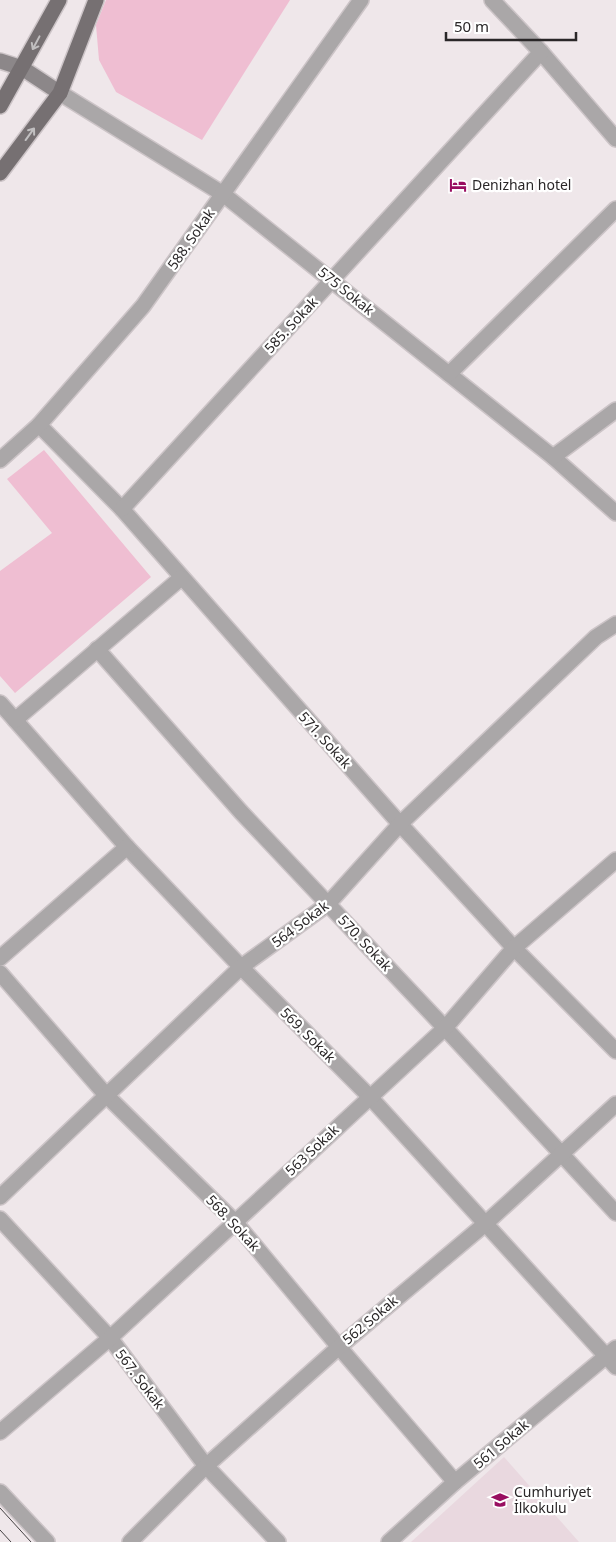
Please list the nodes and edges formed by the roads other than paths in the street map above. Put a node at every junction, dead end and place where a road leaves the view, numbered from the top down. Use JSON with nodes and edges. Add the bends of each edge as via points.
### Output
{"nodes":[{"id":1,"x":59,"y":0,"type":"edge"},
{"id":2,"x":96,"y":0,"type":"edge"},
{"id":3,"x":361,"y":0,"type":"edge"},
{"id":4,"x":492,"y":0,"type":"edge"},
{"id":5,"x":541,"y":52,"type":"junction"},
{"id":6,"x":0,"y":61,"type":"edge"},
{"id":7,"x":22,"y":68,"type":"junction"},
{"id":8,"x":60,"y":93,"type":"junction"},
{"id":9,"x":0,"y":106,"type":"edge"},
{"id":10,"x":616,"y":140,"type":"edge"},
{"id":11,"x":0,"y":173,"type":"edge"},
{"id":12,"x":222,"y":194,"type":"junction"},
{"id":13,"x":616,"y":208,"type":"edge"},
{"id":14,"x":332,"y":280,"type":"junction"},
{"id":15,"x":450,"y":374,"type":"junction"},
{"id":16,"x":616,"y":410,"type":"edge"},
{"id":17,"x":39,"y":425,"type":"junction"},
{"id":18,"x":552,"y":457,"type":"junction"},
{"id":19,"x":0,"y":460,"type":"edge"},
{"id":20,"x":122,"y":509,"type":"junction"},
{"id":21,"x":616,"y":513,"type":"edge"},
{"id":22,"x":181,"y":578,"type":"junction"},
{"id":23,"x":616,"y":624,"type":"edge"},
{"id":24,"x":98,"y":649,"type":"junction"},
{"id":25,"x":0,"y":703,"type":"edge"},
{"id":26,"x":15,"y":720,"type":"junction"},
{"id":27,"x":400,"y":824,"type":"junction"},
{"id":28,"x":127,"y":847,"type":"junction"},
{"id":29,"x":616,"y":860,"type":"edge"},
{"id":30,"x":328,"y":904,"type":"junction"},
{"id":31,"x":514,"y":948,"type":"junction"},
{"id":32,"x":0,"y":958,"type":"edge"},
{"id":33,"x":241,"y":967,"type":"junction"},
{"id":34,"x":0,"y":973,"type":"edge"},
{"id":35,"x":445,"y":1028,"type":"junction"},
{"id":36,"x":616,"y":1051,"type":"edge"},
{"id":37,"x":106,"y":1095,"type":"junction"},
{"id":38,"x":370,"y":1097,"type":"junction"},
{"id":39,"x":616,"y":1104,"type":"edge"},
{"id":40,"x":561,"y":1155,"type":"junction"},
{"id":41,"x":0,"y":1197,"type":"edge"},
{"id":42,"x":616,"y":1213,"type":"edge"},
{"id":43,"x":0,"y":1219,"type":"edge"},
{"id":44,"x":235,"y":1222,"type":"junction"},
{"id":45,"x":485,"y":1224,"type":"junction"},
{"id":46,"x":110,"y":1338,"type":"junction"},
{"id":47,"x":339,"y":1347,"type":"junction"},
{"id":48,"x":613,"y":1357,"type":"edge"},
{"id":49,"x":0,"y":1432,"type":"edge"},
{"id":50,"x":206,"y":1466,"type":"junction"},
{"id":51,"x":455,"y":1482,"type":"junction"},
{"id":52,"x":0,"y":1492,"type":"edge"},
{"id":53,"x":47,"y":1542,"type":"edge"},
{"id":54,"x":130,"y":1542,"type":"edge"},
{"id":55,"x":278,"y":1542,"type":"edge"},
{"id":56,"x":389,"y":1542,"type":"edge"}],
"edges":[{"from":1,"to":7,"type":"main road","one_way":true},
{"from":2,"to":8,"type":"main road"},
{"from":3,"to":12,"type":"street","name":"588. Sokak"},
{"from":4,"to":5,"type":"street"},
{"from":5,"to":10,"type":"street"},
{"from":5,"to":14,"type":"street","name":"585. Sokak"},
{"from":6,"to":7,"type":"main road"},
{"from":7,"to":8,"type":"main road"},
{"from":7,"to":9,"type":"main road"},
{"from":11,"to":8,"type":"main road","one_way":true},
{"from":8,"to":12,"type":"street","name":"575 Sokak"},
{"from":12,"to":14,"type":"street","name":"575 Sokak"},
{"from":12,"to":17,"type":"street","name":"588. Sokak","via":[[143,306]]},
{"from":13,"to":15,"type":"street"},
{"from":14,"to":15,"type":"street","name":"575 Sokak"},
{"from":14,"to":20,"type":"street","name":"585. Sokak"},
{"from":15,"to":18,"type":"street","name":"575 Sokak"},
{"from":16,"to":18,"type":"street"},
{"from":17,"to":19,"type":"street","name":"588. Sokak"},
{"from":17,"to":20,"type":"street","name":"571. Sokak"},
{"from":18,"to":21,"type":"street","name":"575 Sokak"},
{"from":20,"to":22,"type":"street","name":"571. Sokak"},
{"from":22,"to":24,"type":"street"},
{"from":22,"to":27,"type":"street","name":"571. Sokak"},
{"from":23,"to":27,"type":"street","name":"564 Sokak","via":[[596,637]]},
{"from":24,"to":26,"type":"street"},
{"from":24,"to":30,"type":"street","name":"570. Sokak","via":[[241,812]]},
{"from":25,"to":26,"type":"street","name":"569. Sokak"},
{"from":26,"to":28,"type":"street","name":"569. Sokak"},
{"from":27,"to":30,"type":"street","name":"564 Sokak"},
{"from":27,"to":31,"type":"street","name":"571. Sokak"},
{"from":28,"to":32,"type":"street"},
{"from":28,"to":33,"type":"street","name":"569. Sokak"},
{"from":29,"to":31,"type":"street","name":"563 Sokak"},
{"from":30,"to":33,"type":"street","name":"564 Sokak"},
{"from":30,"to":35,"type":"street","name":"570. Sokak"},
{"from":31,"to":35,"type":"street","name":"563 Sokak"},
{"from":31,"to":36,"type":"street","name":"571. Sokak"},
{"from":33,"to":37,"type":"street","name":"564 Sokak"},
{"from":33,"to":38,"type":"street","name":"569. Sokak"},
{"from":34,"to":37,"type":"street","name":"568. Sokak"},
{"from":35,"to":38,"type":"street","name":"563 Sokak"},
{"from":35,"to":40,"type":"street","name":"570. Sokak"},
{"from":37,"to":41,"type":"street","name":"564 Sokak"},
{"from":37,"to":44,"type":"street","name":"568. Sokak"},
{"from":38,"to":44,"type":"street","name":"563 Sokak"},
{"from":38,"to":45,"type":"street","name":"569. Sokak"},
{"from":39,"to":40,"type":"street","name":"562 Sokak"},
{"from":40,"to":42,"type":"street","name":"570. Sokak"},
{"from":40,"to":45,"type":"street","name":"562 Sokak"},
{"from":43,"to":46,"type":"street","name":"567. Sokak"},
{"from":44,"to":46,"type":"street","name":"563 Sokak"},
{"from":44,"to":47,"type":"street","name":"568. Sokak"},
{"from":45,"to":47,"type":"street","name":"562 Sokak"},
{"from":45,"to":48,"type":"street","name":"569. Sokak"},
{"from":46,"to":49,"type":"street","name":"563 Sokak"},
{"from":46,"to":50,"type":"street","name":"567. Sokak"},
{"from":47,"to":50,"type":"street","name":"562 Sokak"},
{"from":47,"to":51,"type":"street","name":"568. Sokak"},
{"from":48,"to":51,"type":"street","name":"561 Sokak"},
{"from":50,"to":54,"type":"street","name":"562 Sokak"},
{"from":50,"to":55,"type":"street","name":"567. Sokak"},
{"from":51,"to":56,"type":"street","name":"561 Sokak"},
{"from":52,"to":53,"type":"street"}]}
